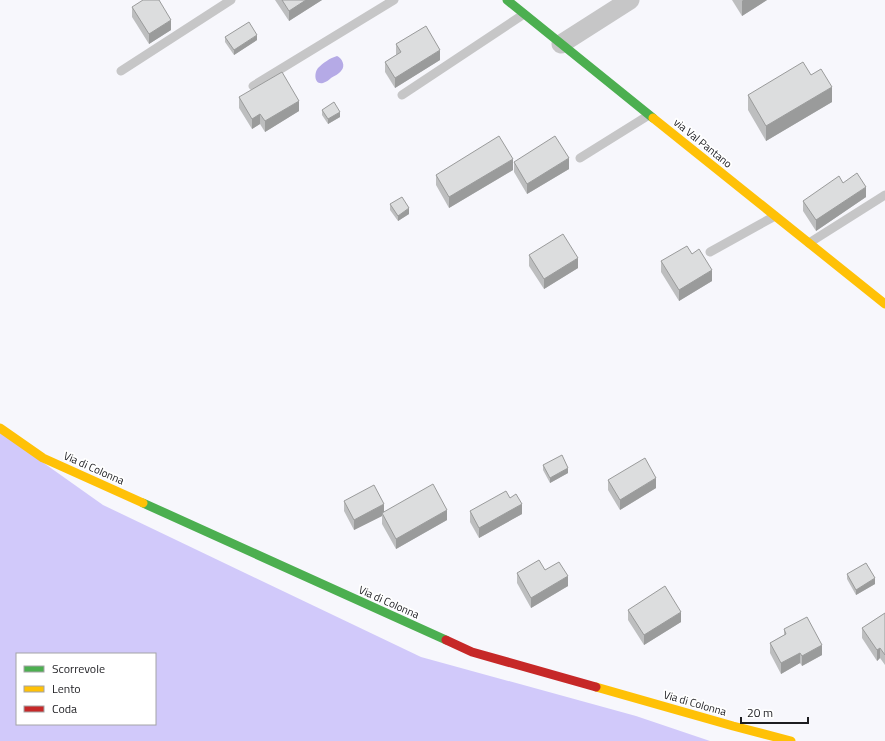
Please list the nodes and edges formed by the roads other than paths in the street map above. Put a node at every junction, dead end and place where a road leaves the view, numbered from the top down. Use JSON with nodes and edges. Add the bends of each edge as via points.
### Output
{"nodes":[{"id":1,"x":231,"y":0,"type":"edge"},
{"id":2,"x":394,"y":0,"type":"edge"},
{"id":3,"x":507,"y":0,"type":"edge"},
{"id":4,"x":630,"y":0,"type":"edge"},
{"id":5,"x":524,"y":14,"type":"junction"},
{"id":6,"x":561,"y":44,"type":"junction"},
{"id":7,"x":121,"y":71,"type":"dead end"},
{"id":8,"x":253,"y":86,"type":"dead end"},
{"id":9,"x":402,"y":95,"type":"dead end"},
{"id":10,"x":649,"y":114,"type":"junction"},
{"id":11,"x":580,"y":158,"type":"dead end"},
{"id":12,"x":885,"y":195,"type":"edge"},
{"id":13,"x":776,"y":216,"type":"junction"},
{"id":14,"x":809,"y":243,"type":"junction"},
{"id":15,"x":710,"y":252,"type":"dead end"},
{"id":16,"x":885,"y":304,"type":"edge"},
{"id":17,"x":0,"y":428,"type":"edge"},
{"id":18,"x":791,"y":741,"type":"edge"}],
"edges":[{"from":1,"to":7,"type":"lane"},
{"from":2,"to":8,"type":"lane"},
{"from":3,"to":5,"type":"street","name":"via Val Pantano"},
{"from":4,"to":6,"type":"street"},
{"from":5,"to":6,"type":"street","name":"via Val Pantano"},
{"from":5,"to":9,"type":"lane"},
{"from":6,"to":10,"type":"street","name":"via Val Pantano"},
{"from":10,"to":11,"type":"lane"},
{"from":10,"to":13,"type":"street","name":"via Val Pantano"},
{"from":12,"to":14,"type":"lane"},
{"from":13,"to":14,"type":"street","name":"via Val Pantano"},
{"from":13,"to":15,"type":"lane"},
{"from":14,"to":16,"type":"street","name":"via Val Pantano"},
{"from":17,"to":18,"type":"street","name":"Via di Colonna","via":[[43,458],[472,652]]}]}
